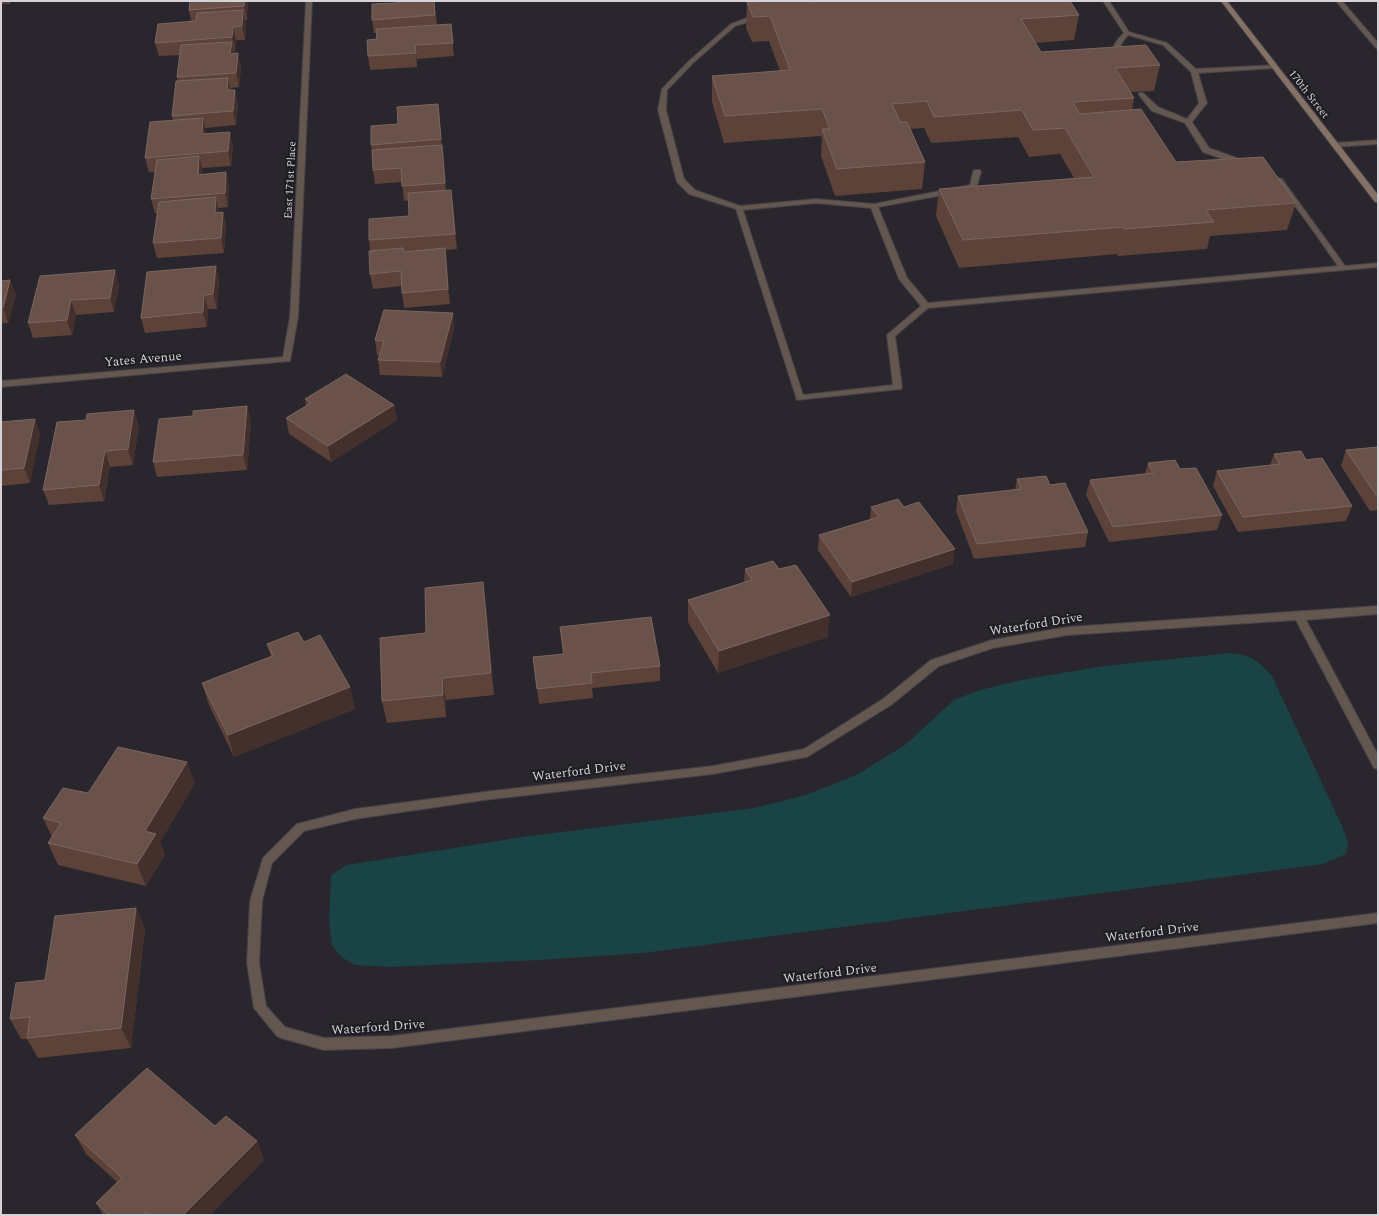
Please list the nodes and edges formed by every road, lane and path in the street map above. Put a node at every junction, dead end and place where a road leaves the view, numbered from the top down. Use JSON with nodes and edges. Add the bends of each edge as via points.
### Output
{"nodes":[{"id":1,"x":309,"y":1,"type":"edge"},
{"id":2,"x":1106,"y":1,"type":"edge"},
{"id":3,"x":1224,"y":1,"type":"edge"},
{"id":4,"x":1339,"y":1,"type":"edge"},
{"id":5,"x":771,"y":19,"type":"edge"},
{"id":6,"x":1127,"y":34,"type":"junction"},
{"id":7,"x":1378,"y":47,"type":"edge"},
{"id":8,"x":1122,"y":64,"type":"edge"},
{"id":9,"x":1274,"y":66,"type":"junction"},
{"id":10,"x":1194,"y":71,"type":"junction"},
{"id":11,"x":1141,"y":94,"type":"edge"},
{"id":12,"x":1188,"y":122,"type":"junction"},
{"id":13,"x":1378,"y":142,"type":"edge"},
{"id":14,"x":1336,"y":145,"type":"junction"},
{"id":15,"x":1254,"y":167,"type":"edge"},
{"id":16,"x":977,"y":172,"type":"dead end"},
{"id":17,"x":1267,"y":174,"type":"edge"},
{"id":18,"x":1378,"y":200,"type":"edge"},
{"id":19,"x":874,"y":206,"type":"junction"},
{"id":20,"x":739,"y":208,"type":"junction"},
{"id":21,"x":1378,"y":265,"type":"edge"},
{"id":22,"x":1343,"y":268,"type":"junction"},
{"id":23,"x":926,"y":306,"type":"junction"},
{"id":24,"x":287,"y":358,"type":"joint"},
{"id":25,"x":1,"y":384,"type":"edge"},
{"id":26,"x":1378,"y":610,"type":"edge"},
{"id":27,"x":1299,"y":616,"type":"junction"},
{"id":28,"x":1378,"y":765,"type":"edge"},
{"id":29,"x":1378,"y":918,"type":"edge"}],
"edges":[{"from":1,"to":24,"type":"street","name":"East 171st Place","via":[[294,317]]},
{"from":2,"to":6,"type":"street"},
{"from":3,"to":9,"type":"street","name":"170th Street"},
{"from":4,"to":7,"type":"street"},
{"from":5,"to":20,"type":"street","via":[[747,20],[733,25],[664,90],[662,110],[680,180],[692,192]]},
{"from":6,"to":8,"type":"street","via":[[1117,44],[1116,53]]},
{"from":6,"to":10,"type":"street","via":[[1165,44]]},
{"from":9,"to":10,"type":"street"},
{"from":9,"to":14,"type":"street","name":"170th Street"},
{"from":10,"to":12,"type":"street","via":[[1203,103]]},
{"from":11,"to":12,"type":"street","via":[[1155,109]]},
{"from":12,"to":15,"type":"street","via":[[1206,150]]},
{"from":13,"to":14,"type":"street"},
{"from":14,"to":18,"type":"street","name":"170th Street"},
{"from":16,"to":19,"type":"street","via":[[973,187]]},
{"from":17,"to":22,"type":"street","via":[[1279,181]]},
{"from":19,"to":20,"type":"street","via":[[816,201]]},
{"from":19,"to":23,"type":"street","via":[[903,279]]},
{"from":20,"to":23,"type":"street","via":[[800,398],[898,387],[891,336]]},
{"from":21,"to":22,"type":"street"},
{"from":22,"to":23,"type":"street"},
{"from":24,"to":25,"type":"street","name":"Yates Avenue"},
{"from":26,"to":27,"type":"street","name":"Waterford Drive"},
{"from":27,"to":28,"type":"street"},
{"from":27,"to":29,"type":"street","name":"Waterford Drive","via":[[1068,631],[992,644],[935,663],[887,702],[807,753],[713,770],[484,796],[355,814],[301,827],[267,861],[256,901],[253,963],[260,1008],[281,1032],[324,1044],[392,1042]]}]}
